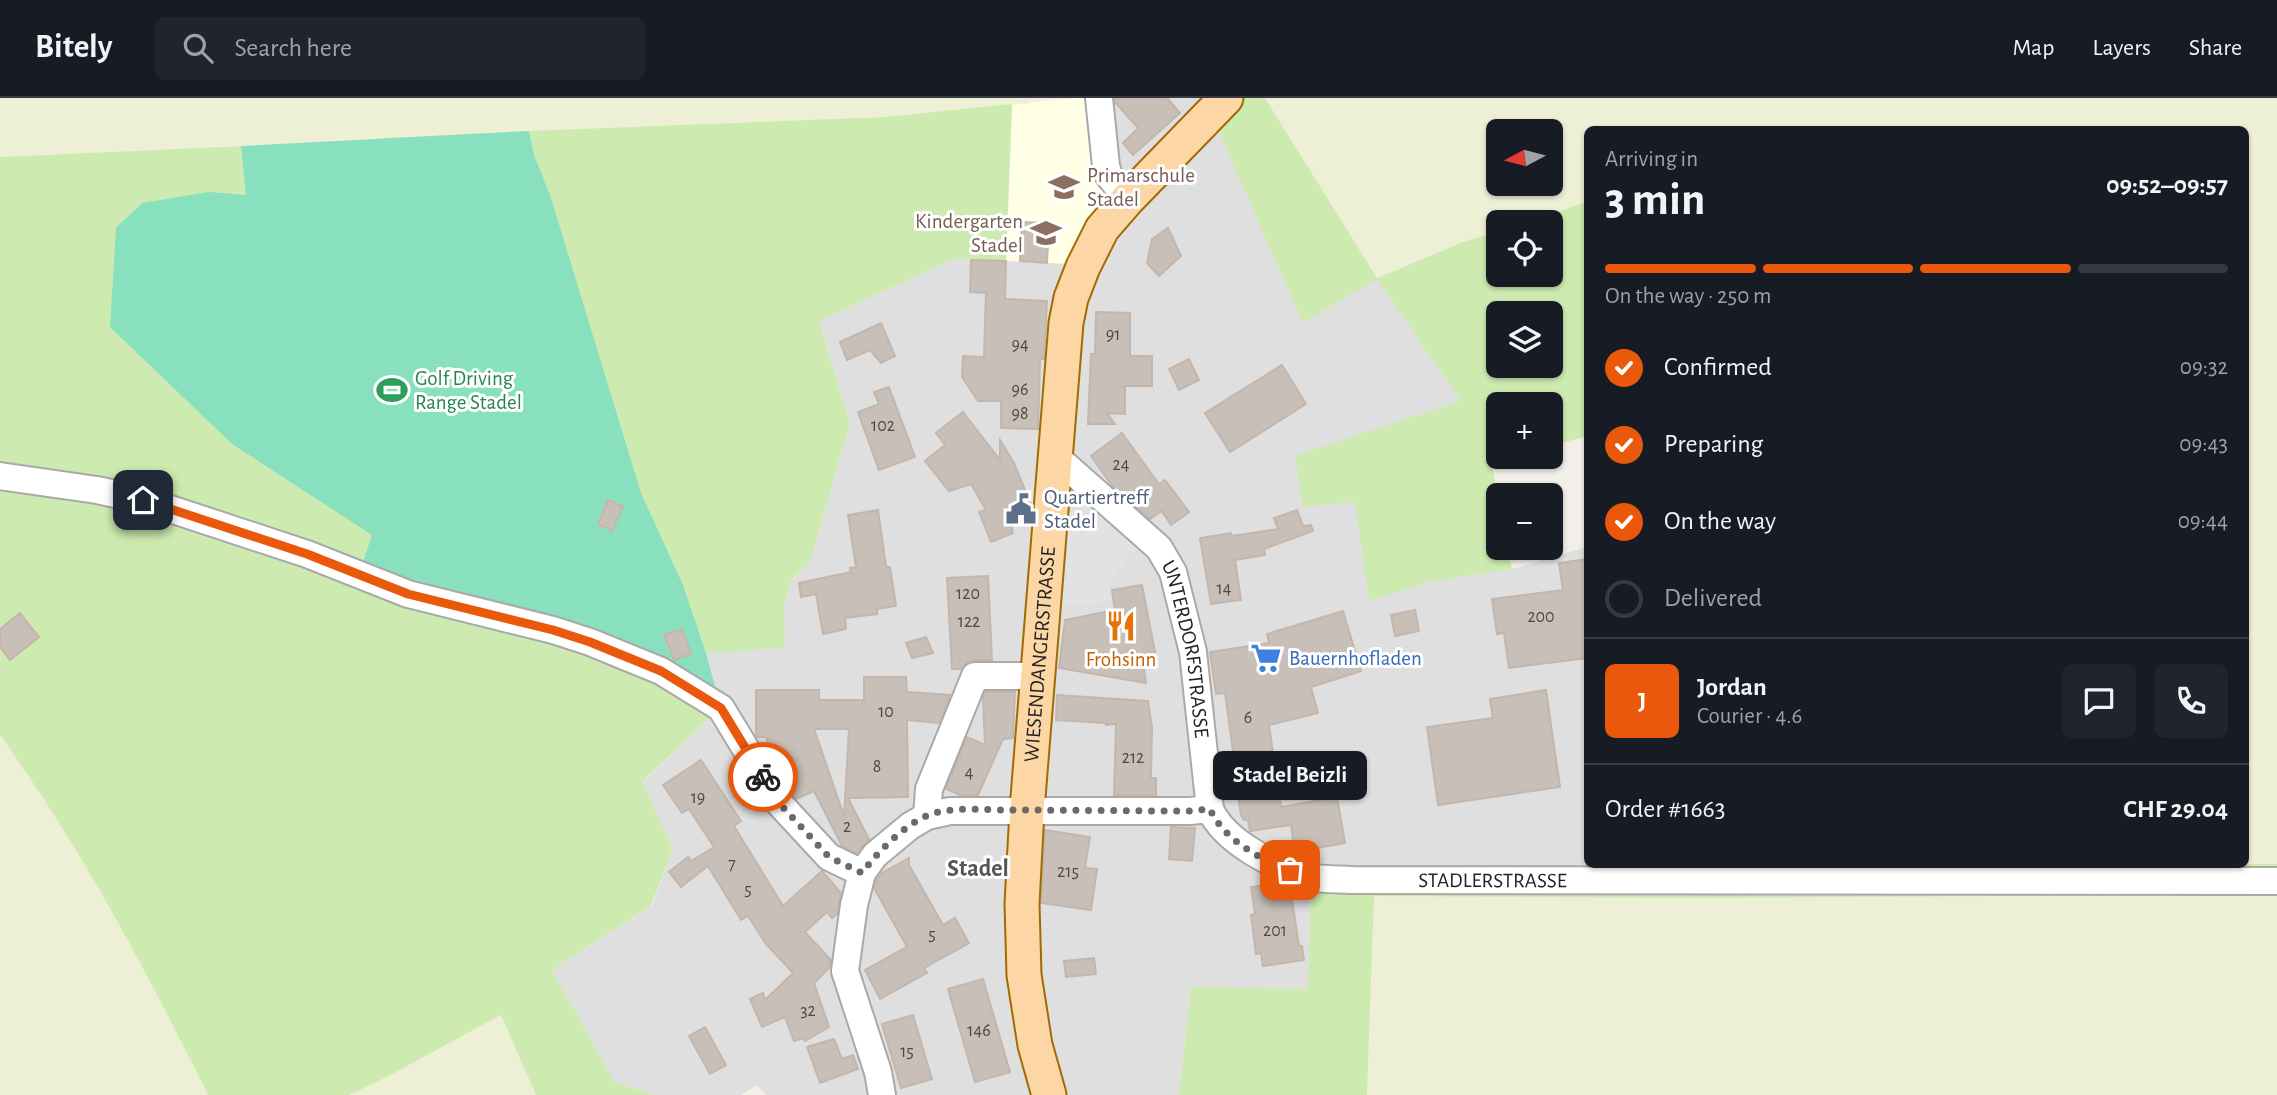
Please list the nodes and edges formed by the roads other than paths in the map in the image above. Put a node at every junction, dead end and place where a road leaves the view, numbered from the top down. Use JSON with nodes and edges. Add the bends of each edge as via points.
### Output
{"nodes":[{"id":1,"x":1099,"y":98,"type":"edge"},
{"id":2,"x":1226,"y":98,"type":"edge"},
{"id":3,"x":1128,"y":198,"type":"junction"},
{"id":4,"x":1055,"y":456,"type":"junction"},
{"id":5,"x":0,"y":476,"type":"edge"},
{"id":6,"x":1038,"y":676,"type":"junction"},
{"id":7,"x":1210,"y":809,"type":"junction"},
{"id":8,"x":1027,"y":810,"type":"junction"},
{"id":9,"x":927,"y":816,"type":"junction"},
{"id":10,"x":862,"y":873,"type":"junction"},
{"id":11,"x":2277,"y":881,"type":"edge"},
{"id":12,"x":882,"y":1095,"type":"edge"},
{"id":13,"x":1049,"y":1095,"type":"edge"}],
"edges":[{"from":1,"to":3,"type":"street","via":[[1106,166]]},
{"from":2,"to":3,"type":"main road","name":"WIESENDANGERSTRASSE"},
{"from":3,"to":4,"type":"main road","name":"WIESENDANGERSTRASSE","via":[[1091,247],[1071,298]]},
{"from":4,"to":6,"type":"main road","name":"WIESENDANGERSTRASSE"},
{"from":4,"to":7,"type":"street","name":"UNTERDORFSTRASSE","via":[[1159,548],[1173,572],[1193,652]]},
{"from":5,"to":10,"type":"street","via":[[143,500],[307,554],[408,594],[553,630],[661,671],[721,708],[778,802],[829,857]]},
{"from":6,"to":8,"type":"main road","name":"WIESENDANGERSTRASSE"},
{"from":6,"to":9,"type":"street","via":[[975,677],[929,789]]},
{"from":7,"to":8,"type":"street"},
{"from":7,"to":11,"type":"street","name":"STADLERSTRASSE","via":[[1219,824],[1269,863],[1311,877],[1353,880]]},
{"from":8,"to":9,"type":"street","via":[[950,811]]},
{"from":8,"to":13,"type":"main road","name":"WIESENDANGERSTRASSE","via":[[1024,975],[1035,1045]]},
{"from":9,"to":10,"type":"street","via":[[875,855]]},
{"from":10,"to":12,"type":"street","via":[[845,971]]}]}
